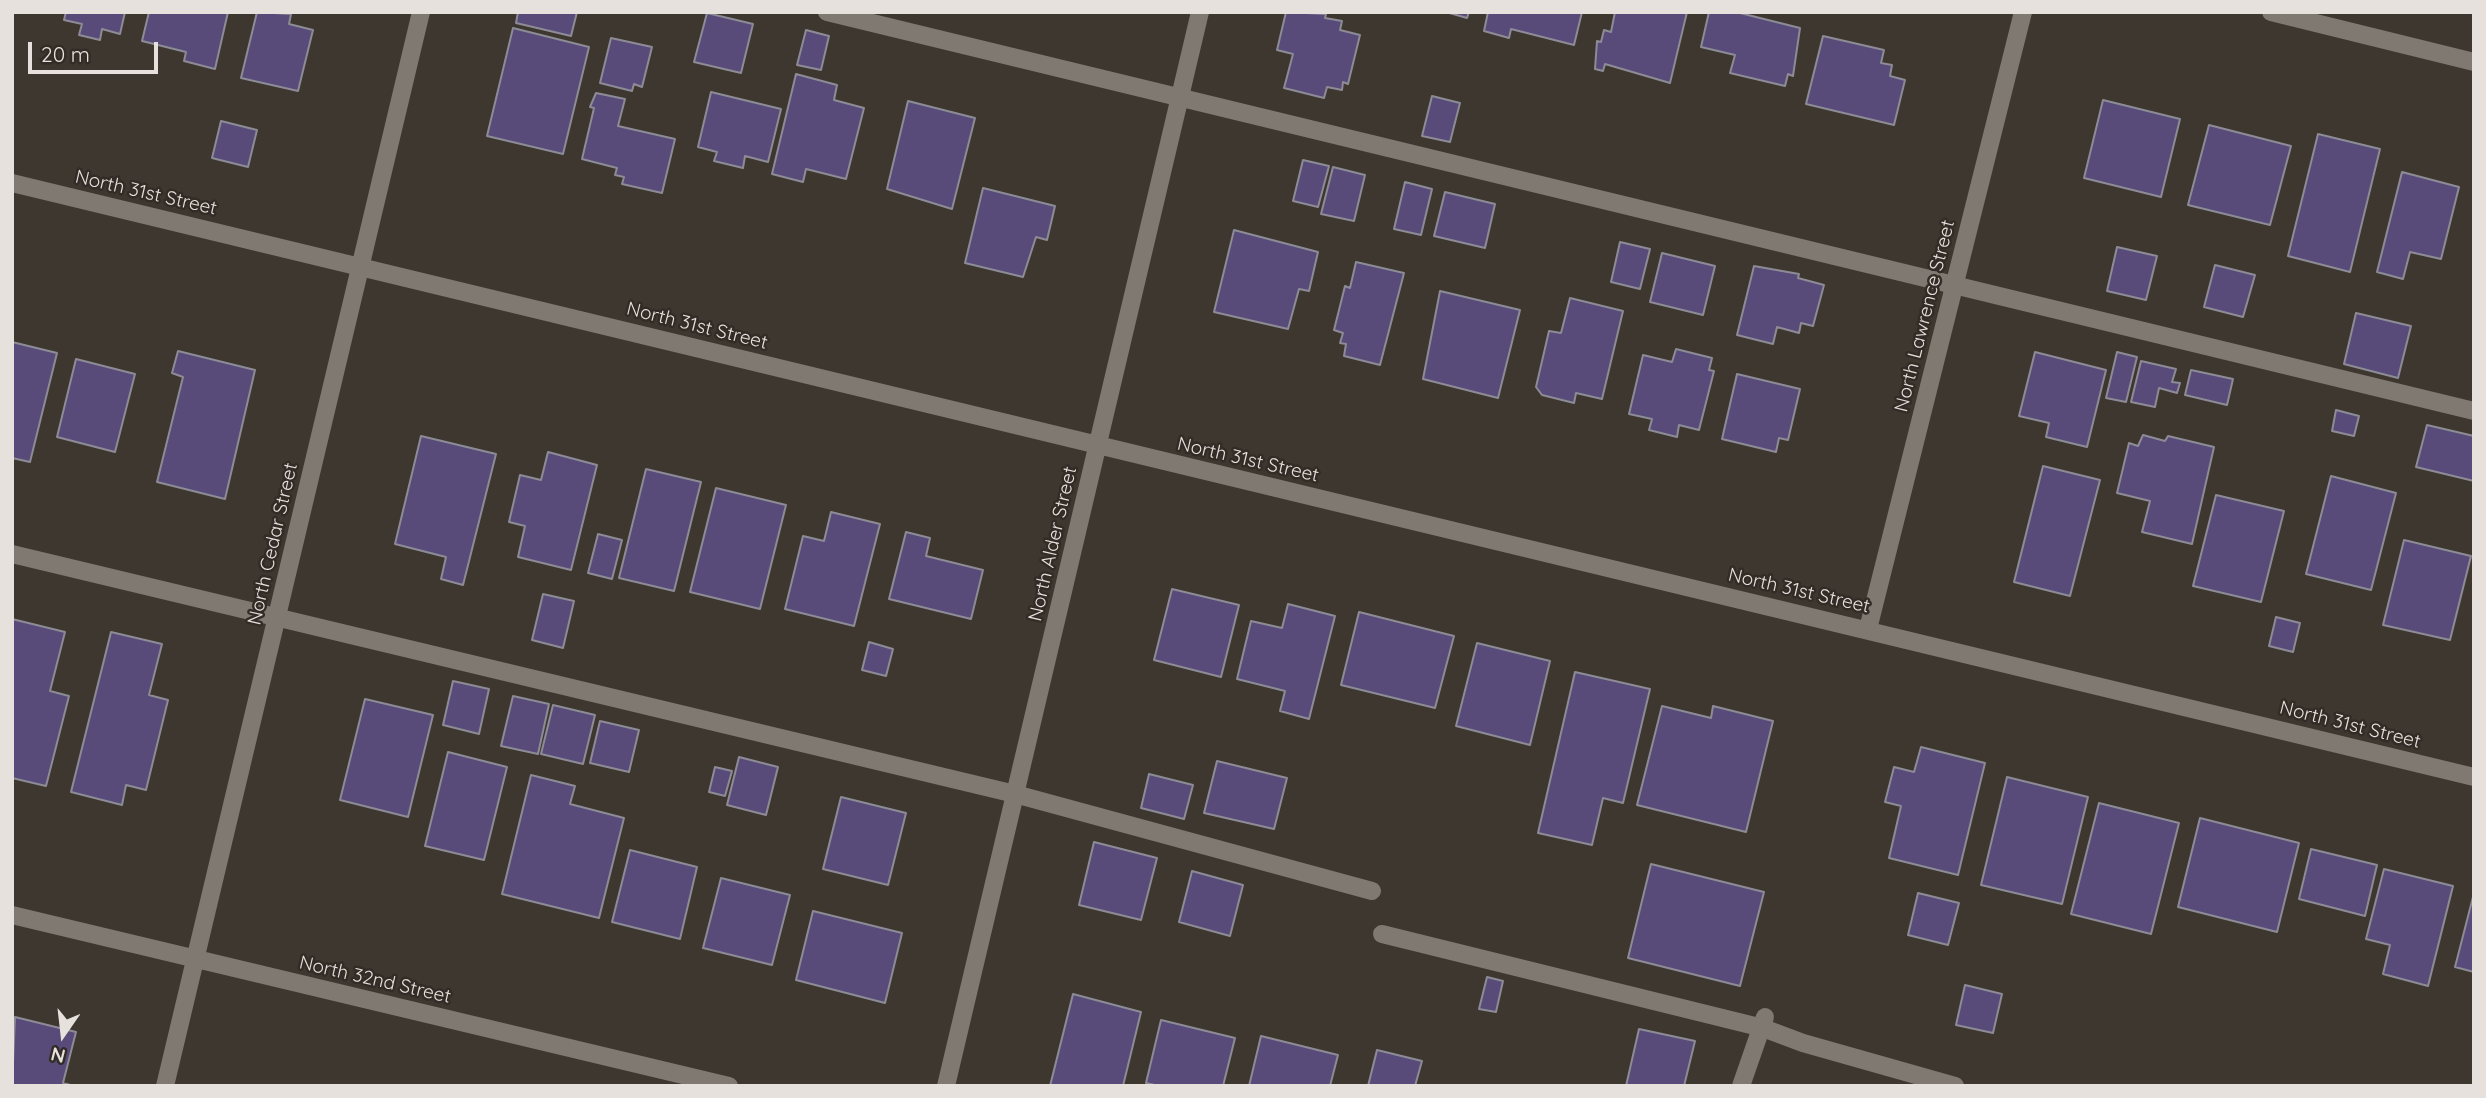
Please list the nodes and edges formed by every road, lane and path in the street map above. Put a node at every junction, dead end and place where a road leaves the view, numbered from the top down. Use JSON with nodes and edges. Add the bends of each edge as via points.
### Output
{"nodes":[{"id":1,"x":421,"y":12,"type":"edge"},
{"id":2,"x":827,"y":12,"type":"edge"},
{"id":3,"x":1200,"y":12,"type":"edge"},
{"id":4,"x":2023,"y":12,"type":"edge"},
{"id":5,"x":2271,"y":12,"type":"edge"},
{"id":6,"x":2474,"y":62,"type":"edge"},
{"id":7,"x":1180,"y":97,"type":"junction"},
{"id":8,"x":12,"y":183,"type":"edge"},
{"id":9,"x":360,"y":266,"type":"junction"},
{"id":10,"x":1954,"y":286,"type":"junction"},
{"id":11,"x":2474,"y":411,"type":"edge"},
{"id":12,"x":1099,"y":446,"type":"junction"},
{"id":13,"x":12,"y":554,"type":"edge"},
{"id":14,"x":277,"y":618,"type":"junction"},
{"id":15,"x":1868,"y":629,"type":"junction"},
{"id":16,"x":2474,"y":777,"type":"edge"},
{"id":17,"x":1015,"y":794,"type":"junction"},
{"id":18,"x":1372,"y":891,"type":"dead end"},
{"id":19,"x":12,"y":915,"type":"edge"},
{"id":20,"x":1382,"y":934,"type":"dead end"},
{"id":21,"x":195,"y":959,"type":"junction"},
{"id":22,"x":1764,"y":1022,"type":"junction"},
{"id":23,"x":165,"y":1086,"type":"edge"},
{"id":24,"x":729,"y":1086,"type":"edge"},
{"id":25,"x":946,"y":1086,"type":"edge"},
{"id":26,"x":1741,"y":1086,"type":"edge"},
{"id":27,"x":1955,"y":1086,"type":"edge"}],
"edges":[{"from":1,"to":9,"type":"street","name":"North Cedar Street"},
{"from":2,"to":7,"type":"street"},
{"from":3,"to":7,"type":"street","name":"North Alder Street"},
{"from":4,"to":10,"type":"street","name":"North Lawrence Street"},
{"from":5,"to":6,"type":"street"},
{"from":7,"to":10,"type":"street"},
{"from":7,"to":12,"type":"street","name":"North Alder Street"},
{"from":8,"to":9,"type":"street","name":"North 31st Street"},
{"from":9,"to":12,"type":"street","name":"North 31st Street"},
{"from":9,"to":14,"type":"street","name":"North Cedar Street"},
{"from":10,"to":11,"type":"street"},
{"from":10,"to":15,"type":"street","name":"North Lawrence Street"},
{"from":12,"to":15,"type":"street","name":"North 31st Street"},
{"from":12,"to":17,"type":"street","name":"North Alder Street"},
{"from":13,"to":14,"type":"street"},
{"from":14,"to":17,"type":"street"},
{"from":14,"to":21,"type":"street","name":"North Cedar Street"},
{"from":15,"to":16,"type":"street","name":"North 31st Street"},
{"from":17,"to":18,"type":"street"},
{"from":17,"to":25,"type":"street","name":"North Alder Street"},
{"from":19,"to":21,"type":"street","name":"North 32nd Street"},
{"from":20,"to":22,"type":"street"},
{"from":21,"to":23,"type":"street","name":"North Cedar Street"},
{"from":21,"to":24,"type":"street","name":"North 32nd Street"},
{"from":22,"to":26,"type":"street"},
{"from":22,"to":27,"type":"street","via":[[1803,1043]]}]}
